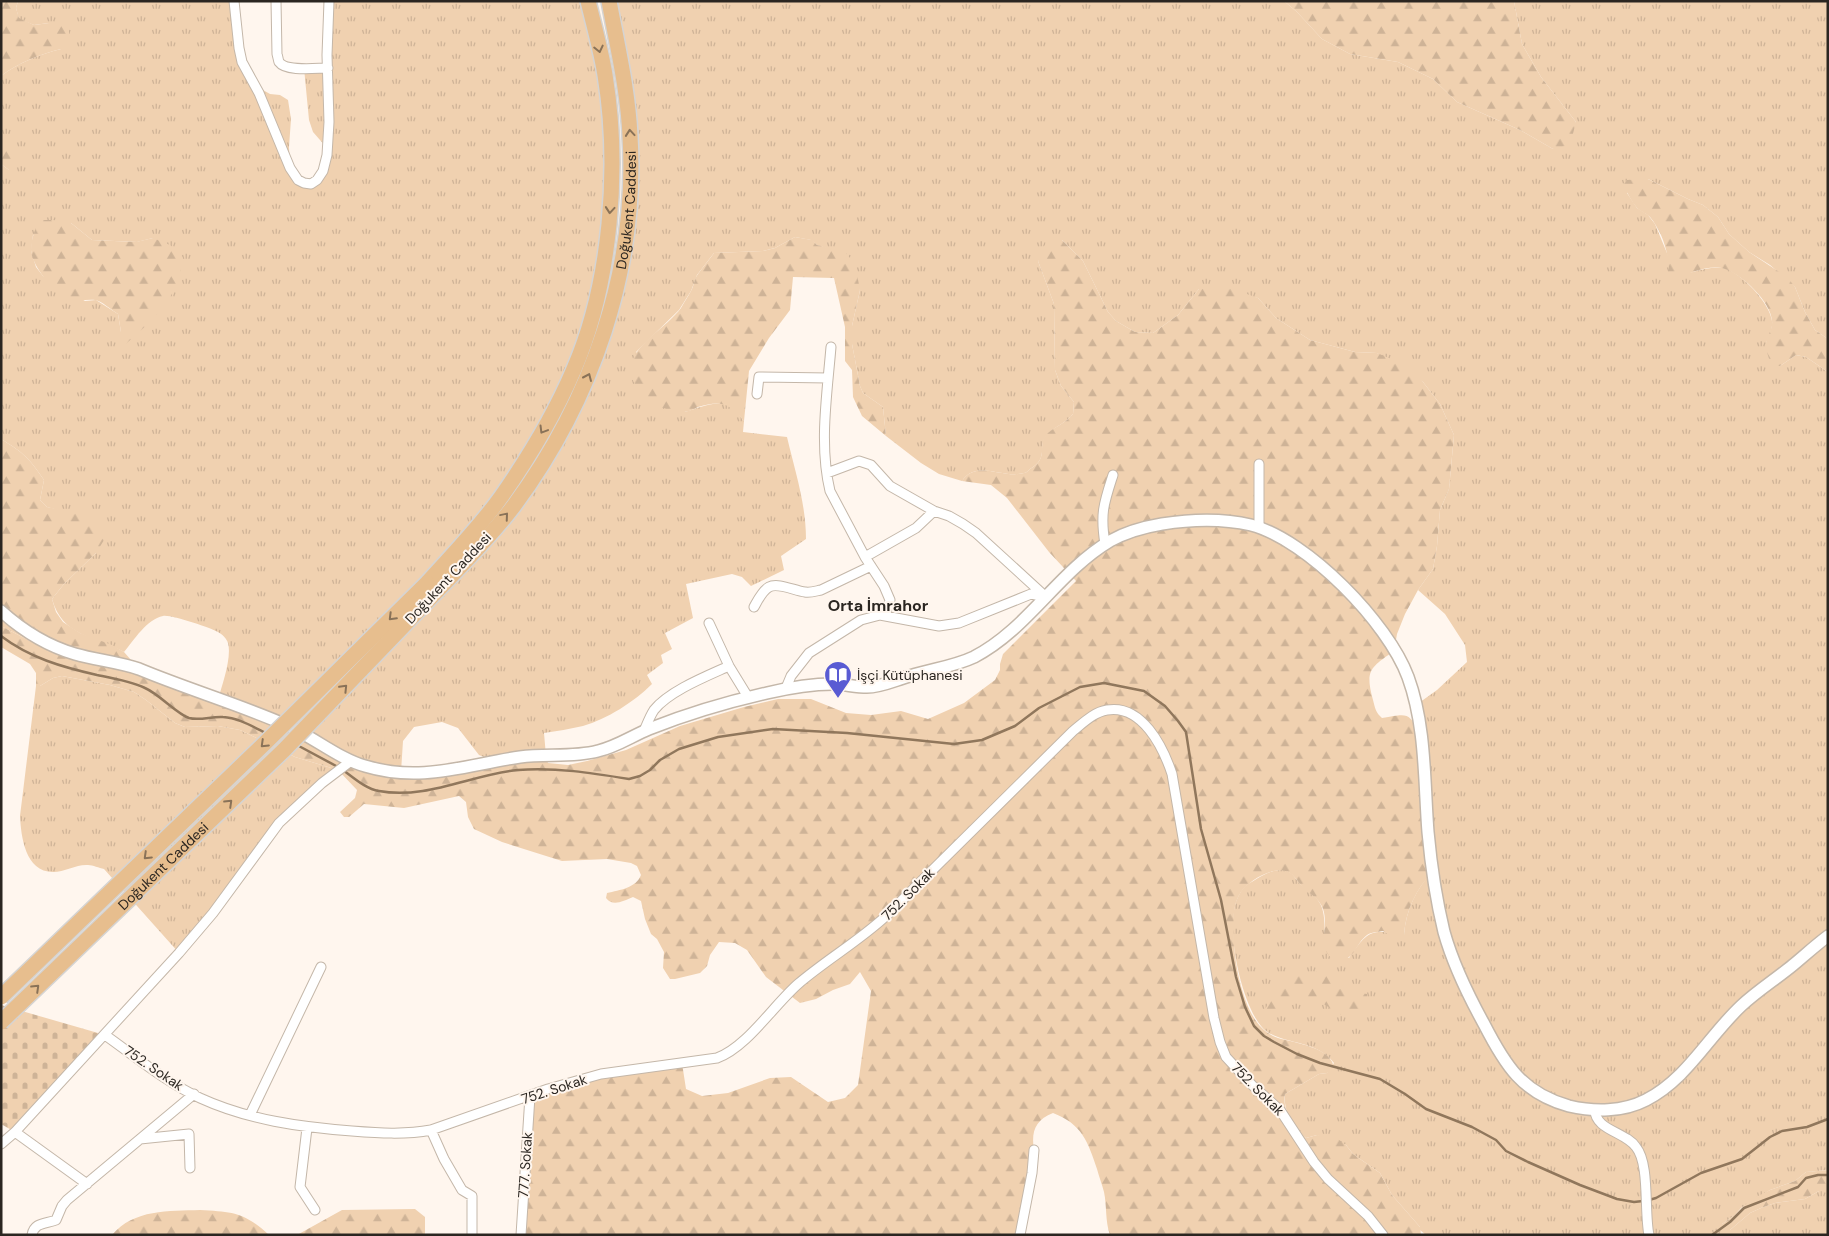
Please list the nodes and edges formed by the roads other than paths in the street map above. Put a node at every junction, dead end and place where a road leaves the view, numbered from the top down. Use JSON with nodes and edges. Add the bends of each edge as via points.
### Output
{"nodes":[{"id":1,"x":234,"y":1,"type":"edge"},
{"id":2,"x":276,"y":1,"type":"edge"},
{"id":3,"x":329,"y":1,"type":"edge"},
{"id":4,"x":588,"y":1,"type":"edge"},
{"id":5,"x":608,"y":1,"type":"edge"},
{"id":6,"x":328,"y":68,"type":"junction"},
{"id":7,"x":831,"y":347,"type":"dead end"},
{"id":8,"x":828,"y":378,"type":"junction"},
{"id":9,"x":757,"y":394,"type":"dead end"},
{"id":10,"x":1258,"y":464,"type":"dead end"},
{"id":11,"x":827,"y":473,"type":"junction"},
{"id":12,"x":1113,"y":475,"type":"dead end"},
{"id":13,"x":934,"y":511,"type":"junction"},
{"id":14,"x":1259,"y":527,"type":"junction"},
{"id":15,"x":1105,"y":544,"type":"junction"},
{"id":16,"x":865,"y":557,"type":"junction"},
{"id":17,"x":871,"y":566,"type":"junction"},
{"id":18,"x":432,"y":587,"type":"junction"},
{"id":19,"x":1046,"y":597,"type":"junction"},
{"id":20,"x":754,"y":607,"type":"dead end"},
{"id":21,"x":1,"y":611,"type":"edge"},
{"id":22,"x":886,"y":616,"type":"junction"},
{"id":23,"x":708,"y":623,"type":"dead end"},
{"id":24,"x":728,"y":666,"type":"junction"},
{"id":25,"x":786,"y":688,"type":"junction"},
{"id":26,"x":748,"y":697,"type":"junction"},
{"id":27,"x":644,"y":731,"type":"junction"},
{"id":28,"x":350,"y":760,"type":"junction"},
{"id":29,"x":1828,"y":936,"type":"edge"},
{"id":30,"x":321,"y":966,"type":"dead end"},
{"id":31,"x":1,"y":997,"type":"edge"},
{"id":32,"x":1,"y":1022,"type":"edge"},
{"id":33,"x":106,"y":1035,"type":"junction"},
{"id":34,"x":194,"y":1094,"type":"junction"},
{"id":35,"x":530,"y":1096,"type":"junction"},
{"id":36,"x":1596,"y":1110,"type":"junction"},
{"id":37,"x":250,"y":1115,"type":"junction"},
{"id":38,"x":307,"y":1128,"type":"junction"},
{"id":39,"x":431,"y":1130,"type":"junction"},
{"id":40,"x":15,"y":1132,"type":"junction"},
{"id":41,"x":140,"y":1139,"type":"junction"},
{"id":42,"x":1,"y":1144,"type":"edge"},
{"id":43,"x":1034,"y":1150,"type":"dead end"},
{"id":44,"x":190,"y":1168,"type":"dead end"},
{"id":45,"x":87,"y":1184,"type":"junction"},
{"id":46,"x":315,"y":1210,"type":"dead end"},
{"id":47,"x":32,"y":1235,"type":"edge"},
{"id":48,"x":472,"y":1235,"type":"edge"},
{"id":49,"x":521,"y":1235,"type":"edge"},
{"id":50,"x":1020,"y":1235,"type":"edge"},
{"id":51,"x":1383,"y":1235,"type":"edge"},
{"id":52,"x":1649,"y":1235,"type":"edge"}],
"edges":[{"from":1,"to":6,"type":"street","via":[[242,62],[259,93],[290,168],[304,183],[311,184],[323,171],[329,122]]},
{"from":2,"to":6,"type":"street","via":[[280,62],[292,68]]},
{"from":3,"to":6,"type":"street"},
{"from":4,"to":18,"type":"main road","name":"Doğukent Caddesi","one_way":true,"via":[[605,75],[611,136],[607,250],[593,312],[575,367],[554,412],[500,498]]},
{"from":18,"to":5,"type":"main road","name":"Doğukent Caddesi","one_way":true,"via":[[482,544],[541,466],[568,420],[590,372],[609,318],[623,252],[630,197],[630,135],[622,68]]},
{"from":7,"to":8,"type":"street"},
{"from":8,"to":9,"type":"street","via":[[759,377]]},
{"from":8,"to":11,"type":"street","via":[[824,452]]},
{"from":10,"to":14,"type":"street"},
{"from":11,"to":13,"type":"street","via":[[859,461],[865,462],[890,486]]},
{"from":11,"to":16,"type":"street","via":[[830,492]]},
{"from":12,"to":15,"type":"street","via":[[1102,511]]},
{"from":13,"to":16,"type":"street","via":[[916,528]]},
{"from":13,"to":19,"type":"street","via":[[949,516],[976,533]]},
{"from":14,"to":15,"type":"street","via":[[1228,520],[1189,519],[1144,527]]},
{"from":14,"to":36,"type":"street","via":[[1316,561],[1362,605],[1402,662],[1416,705],[1421,734],[1428,833],[1438,908],[1458,973],[1495,1046],[1517,1078],[1546,1098]]},
{"from":15,"to":19,"type":"street"},
{"from":16,"to":17,"type":"street"},
{"from":17,"to":20,"type":"street","via":[[813,592],[774,586],[768,588]]},
{"from":17,"to":22,"type":"street","via":[[890,600]]},
{"from":18,"to":31,"type":"main road","name":"Doğukent Caddesi","one_way":true,"bridge":true},
{"from":32,"to":18,"type":"main road","name":"Doğukent Caddesi","one_way":true,"bridge":true,"via":[[284,750]]},
{"from":19,"to":22,"type":"street","via":[[1031,594],[959,623],[939,626]]},
{"from":19,"to":25,"type":"street","via":[[1006,637],[968,660],[874,687],[832,684]]},
{"from":21,"to":28,"type":"street","via":[[30,633],[55,646],[75,654],[130,666],[261,715],[312,737]]},
{"from":22,"to":25,"type":"street","via":[[861,620],[809,653]]},
{"from":23,"to":24,"type":"street"},
{"from":24,"to":26,"type":"street"},
{"from":24,"to":27,"type":"street","via":[[671,696],[655,710]]},
{"from":25,"to":26,"type":"street"},
{"from":26,"to":27,"type":"street"},
{"from":27,"to":28,"type":"street","via":[[600,751],[525,756],[434,773],[391,771],[366,767]]},
{"from":28,"to":33,"type":"street","via":[[278,823],[212,913]]},
{"from":29,"to":36,"type":"street","via":[[1743,1004],[1682,1074],[1665,1088],[1633,1106]]},
{"from":30,"to":37,"type":"street"},
{"from":33,"to":34,"type":"street","name":"752. Sokak","via":[[157,1073]]},
{"from":33,"to":40,"type":"street"},
{"from":34,"to":37,"type":"street","name":"752. Sokak"},
{"from":34,"to":41,"type":"street"},
{"from":35,"to":39,"type":"street","name":"752. Sokak"},
{"from":35,"to":49,"type":"street","name":"777. Sokak"},
{"from":35,"to":51,"type":"street","name":"752. Sokak","via":[[601,1074],[706,1060],[728,1054],[798,985],[886,916],[1073,731],[1105,710],[1122,711],[1138,719],[1152,733],[1172,774],[1214,1018],[1223,1052],[1280,1110],[1328,1179],[1368,1216]]},
{"from":36,"to":52,"type":"street","via":[[1601,1124],[1637,1147]]},
{"from":37,"to":38,"type":"street","name":"752. Sokak"},
{"from":38,"to":39,"type":"street","name":"752. Sokak","via":[[396,1133]]},
{"from":38,"to":46,"type":"street","via":[[300,1187]]},
{"from":39,"to":48,"type":"street","via":[[462,1190],[472,1196]]},
{"from":40,"to":42,"type":"street"},
{"from":40,"to":45,"type":"street"},
{"from":41,"to":44,"type":"street","via":[[189,1134]]},
{"from":41,"to":45,"type":"street"},
{"from":43,"to":50,"type":"street"},
{"from":45,"to":47,"type":"street","via":[[67,1200],[56,1220],[37,1225]]}]}
